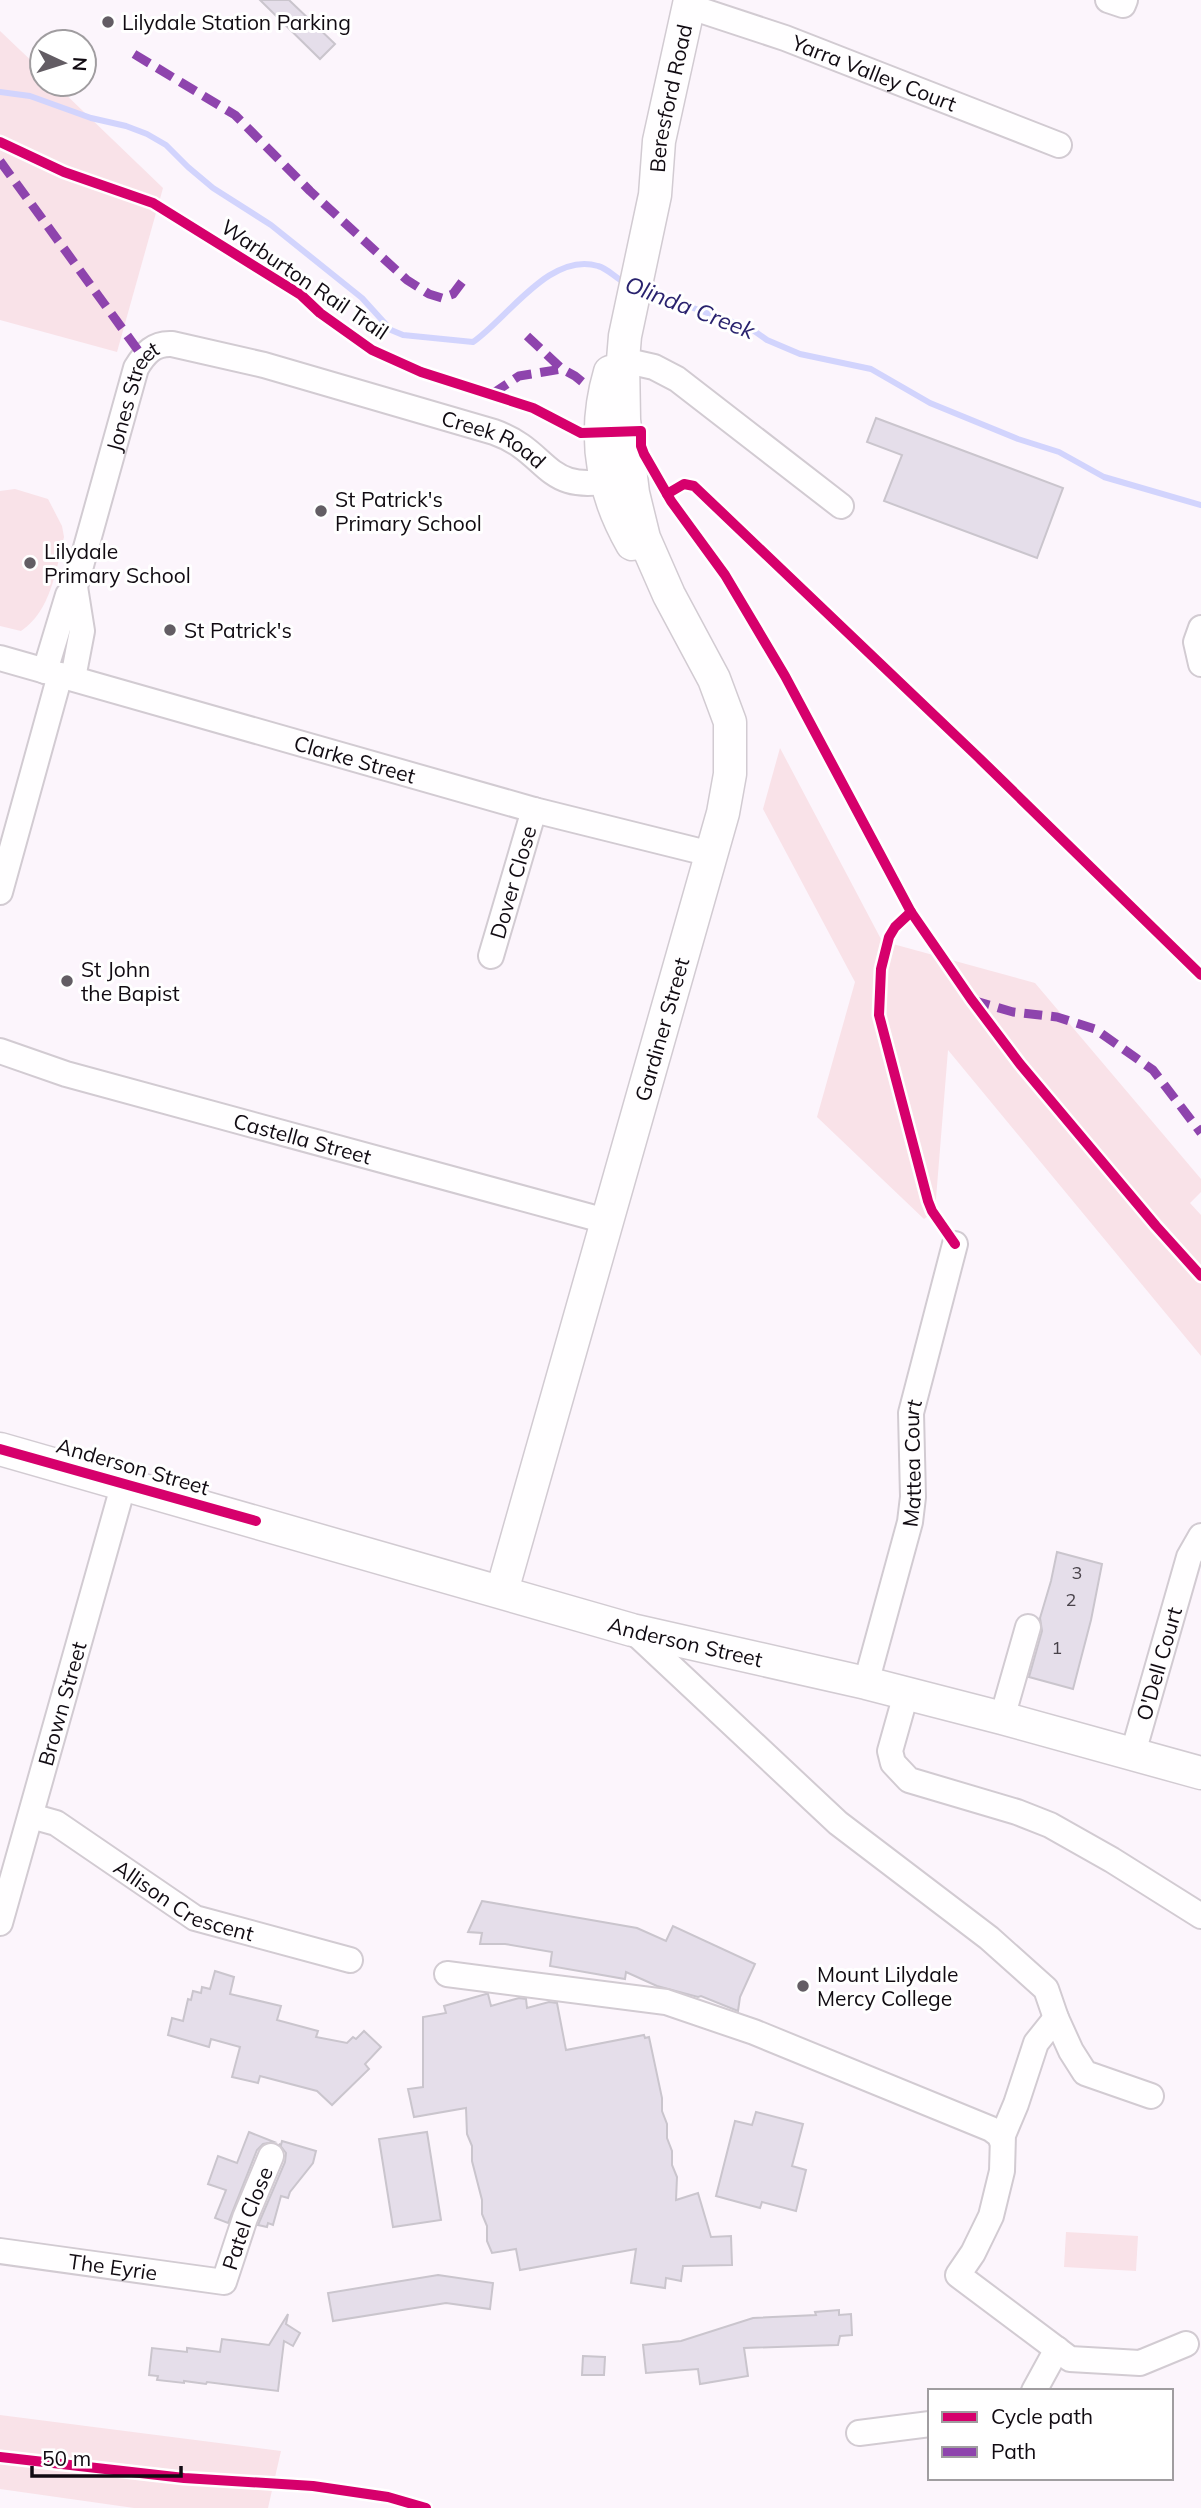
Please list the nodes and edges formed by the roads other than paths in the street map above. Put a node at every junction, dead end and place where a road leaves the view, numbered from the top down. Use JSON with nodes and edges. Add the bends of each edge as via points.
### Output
{"nodes":[{"id":1,"x":1108,"y":0,"type":"edge"},
{"id":2,"x":1125,"y":0,"type":"edge"},
{"id":3,"x":699,"y":4,"type":"edge"},
{"id":4,"x":1059,"y":145,"type":"dead end"},
{"id":5,"x":628,"y":321,"type":"junction"},
{"id":6,"x":623,"y":360,"type":"junction"},
{"id":7,"x":374,"y":398,"type":"joint"},
{"id":8,"x":618,"y":479,"type":"junction"},
{"id":9,"x":841,"y":506,"type":"dead end"},
{"id":10,"x":669,"y":595,"type":"joint"},
{"id":11,"x":1201,"y":628,"type":"edge"},
{"id":12,"x":0,"y":658,"type":"edge"},
{"id":13,"x":1201,"y":664,"type":"edge"},
{"id":14,"x":59,"y":675,"type":"junction"},
{"id":15,"x":534,"y":810,"type":"junction"},
{"id":16,"x":711,"y":853,"type":"junction"},
{"id":17,"x":0,"y":892,"type":"edge"},
{"id":18,"x":491,"y":956,"type":"dead end"},
{"id":19,"x":0,"y":1051,"type":"edge"},
{"id":20,"x":606,"y":1221,"type":"junction"},
{"id":21,"x":955,"y":1244,"type":"dead end"},
{"id":22,"x":0,"y":1449,"type":"edge"},
{"id":23,"x":124,"y":1483,"type":"junction"},
{"id":24,"x":1201,"y":1536,"type":"edge"},
{"id":25,"x":502,"y":1591,"type":"junction"},
{"id":26,"x":1028,"y":1627,"type":"dead end"},
{"id":27,"x":632,"y":1630,"type":"junction"},
{"id":28,"x":866,"y":1683,"type":"junction"},
{"id":29,"x":905,"y":1694,"type":"junction"},
{"id":30,"x":1002,"y":1717,"type":"junction"},
{"id":31,"x":1133,"y":1753,"type":"junction"},
{"id":32,"x":1201,"y":1773,"type":"edge"},
{"id":33,"x":1201,"y":1784,"type":"edge"},
{"id":34,"x":31,"y":1816,"type":"junction"},
{"id":35,"x":1201,"y":1916,"type":"edge"},
{"id":36,"x":0,"y":1923,"type":"edge"},
{"id":37,"x":350,"y":1960,"type":"dead end"},
{"id":38,"x":447,"y":1974,"type":"dead end"},
{"id":39,"x":1056,"y":2018,"type":"junction"},
{"id":40,"x":1152,"y":2096,"type":"dead end"},
{"id":41,"x":1002,"y":2141,"type":"junction"},
{"id":42,"x":271,"y":2155,"type":"dead end"},
{"id":43,"x":0,"y":2251,"type":"edge"},
{"id":44,"x":224,"y":2282,"type":"joint"},
{"id":45,"x":1186,"y":2344,"type":"dead end"},
{"id":46,"x":1057,"y":2349,"type":"junction"},
{"id":47,"x":1035,"y":2389,"type":"edge"},
{"id":48,"x":928,"y":2424,"type":"edge"},
{"id":49,"x":859,"y":2433,"type":"dead end"}],
"edges":[{"from":1,"to":2,"type":"street","via":[[1123,5]]},
{"from":3,"to":4,"type":"street","name":"Yarra Valley Court"},
{"from":3,"to":5,"type":"main road","name":"Beresford Road","via":[[659,141],[655,195]]},
{"from":5,"to":6,"type":"main road","name":"Beresford Road"},
{"from":5,"to":8,"type":"main road","name":"Beresford Road","via":[[609,378],[600,446]]},
{"from":6,"to":8,"type":"main road","name":"Beresford Road","via":[[625,431]]},
{"from":6,"to":9,"type":"street","via":[[677,379]]},
{"from":7,"to":8,"type":"street","name":"Creek Road","via":[[501,434],[566,481],[590,484]]},
{"from":7,"to":14,"type":"street","name":"Jones Street","via":[[172,344],[151,349],[136,368],[75,587],[82,631]]},
{"from":8,"to":10,"type":"main road","name":"Beresford Road","via":[[619,521]]},
{"from":10,"to":16,"type":"main road","name":"Gardiner Street","via":[[714,679],[730,722],[730,775]]},
{"from":11,"to":13,"type":"street","via":[[1196,642]]},
{"from":12,"to":14,"type":"street","name":"Clarke Street"},
{"from":14,"to":15,"type":"street","name":"Clarke Street"},
{"from":14,"to":17,"type":"street","name":"Jones Street"},
{"from":15,"to":16,"type":"street","name":"Clarke Street"},
{"from":15,"to":18,"type":"street","name":"Dover Close"},
{"from":16,"to":20,"type":"main road","name":"Gardiner Street"},
{"from":19,"to":20,"type":"street","name":"Castella Street","via":[[66,1074]]},
{"from":20,"to":25,"type":"main road","name":"Gardiner Street"},
{"from":21,"to":28,"type":"street","name":"Mattea Court","via":[[911,1413],[910,1522]]},
{"from":22,"to":23,"type":"main road","name":"Anderson Street"},
{"from":23,"to":25,"type":"main road","name":"Anderson Street"},
{"from":23,"to":34,"type":"street","name":"Brown Street"},
{"from":24,"to":31,"type":"street","name":"O'Dell Court","via":[[1189,1557]]},
{"from":25,"to":27,"type":"main road","name":"Anderson Street"},
{"from":26,"to":30,"type":"street"},
{"from":27,"to":28,"type":"main road","name":"Anderson Street"},
{"from":27,"to":39,"type":"street","via":[[838,1823],[989,1938],[1046,1989]]},
{"from":28,"to":29,"type":"main road","name":"Anderson Street"},
{"from":29,"to":30,"type":"main road","name":"Anderson Street"},
{"from":29,"to":35,"type":"street","via":[[890,1751],[893,1763],[909,1780],[1050,1825]]},
{"from":30,"to":31,"type":"main road","name":"Anderson Street"},
{"from":31,"to":32,"type":"main road","name":"Anderson Street"},
{"from":31,"to":33,"type":"main road","name":"Anderson Street"},
{"from":34,"to":36,"type":"street","name":"Brown Street"},
{"from":34,"to":37,"type":"street","name":"Allison Crescent","via":[[56,1824],[195,1919]]},
{"from":38,"to":41,"type":"street","via":[[666,2002],[897,2089],[991,2129]]},
{"from":39,"to":40,"type":"street","via":[[1085,2073]]},
{"from":39,"to":41,"type":"street","via":[[1037,2043]]},
{"from":41,"to":46,"type":"street","via":[[1002,2171],[991,2216],[958,2275]]},
{"from":42,"to":44,"type":"street","name":"Patel Close"},
{"from":43,"to":44,"type":"street","name":"The Eyrie"},
{"from":45,"to":46,"type":"street","via":[[1140,2363],[1070,2358]]},
{"from":46,"to":47,"type":"street"},
{"from":48,"to":49,"type":"street"}]}
